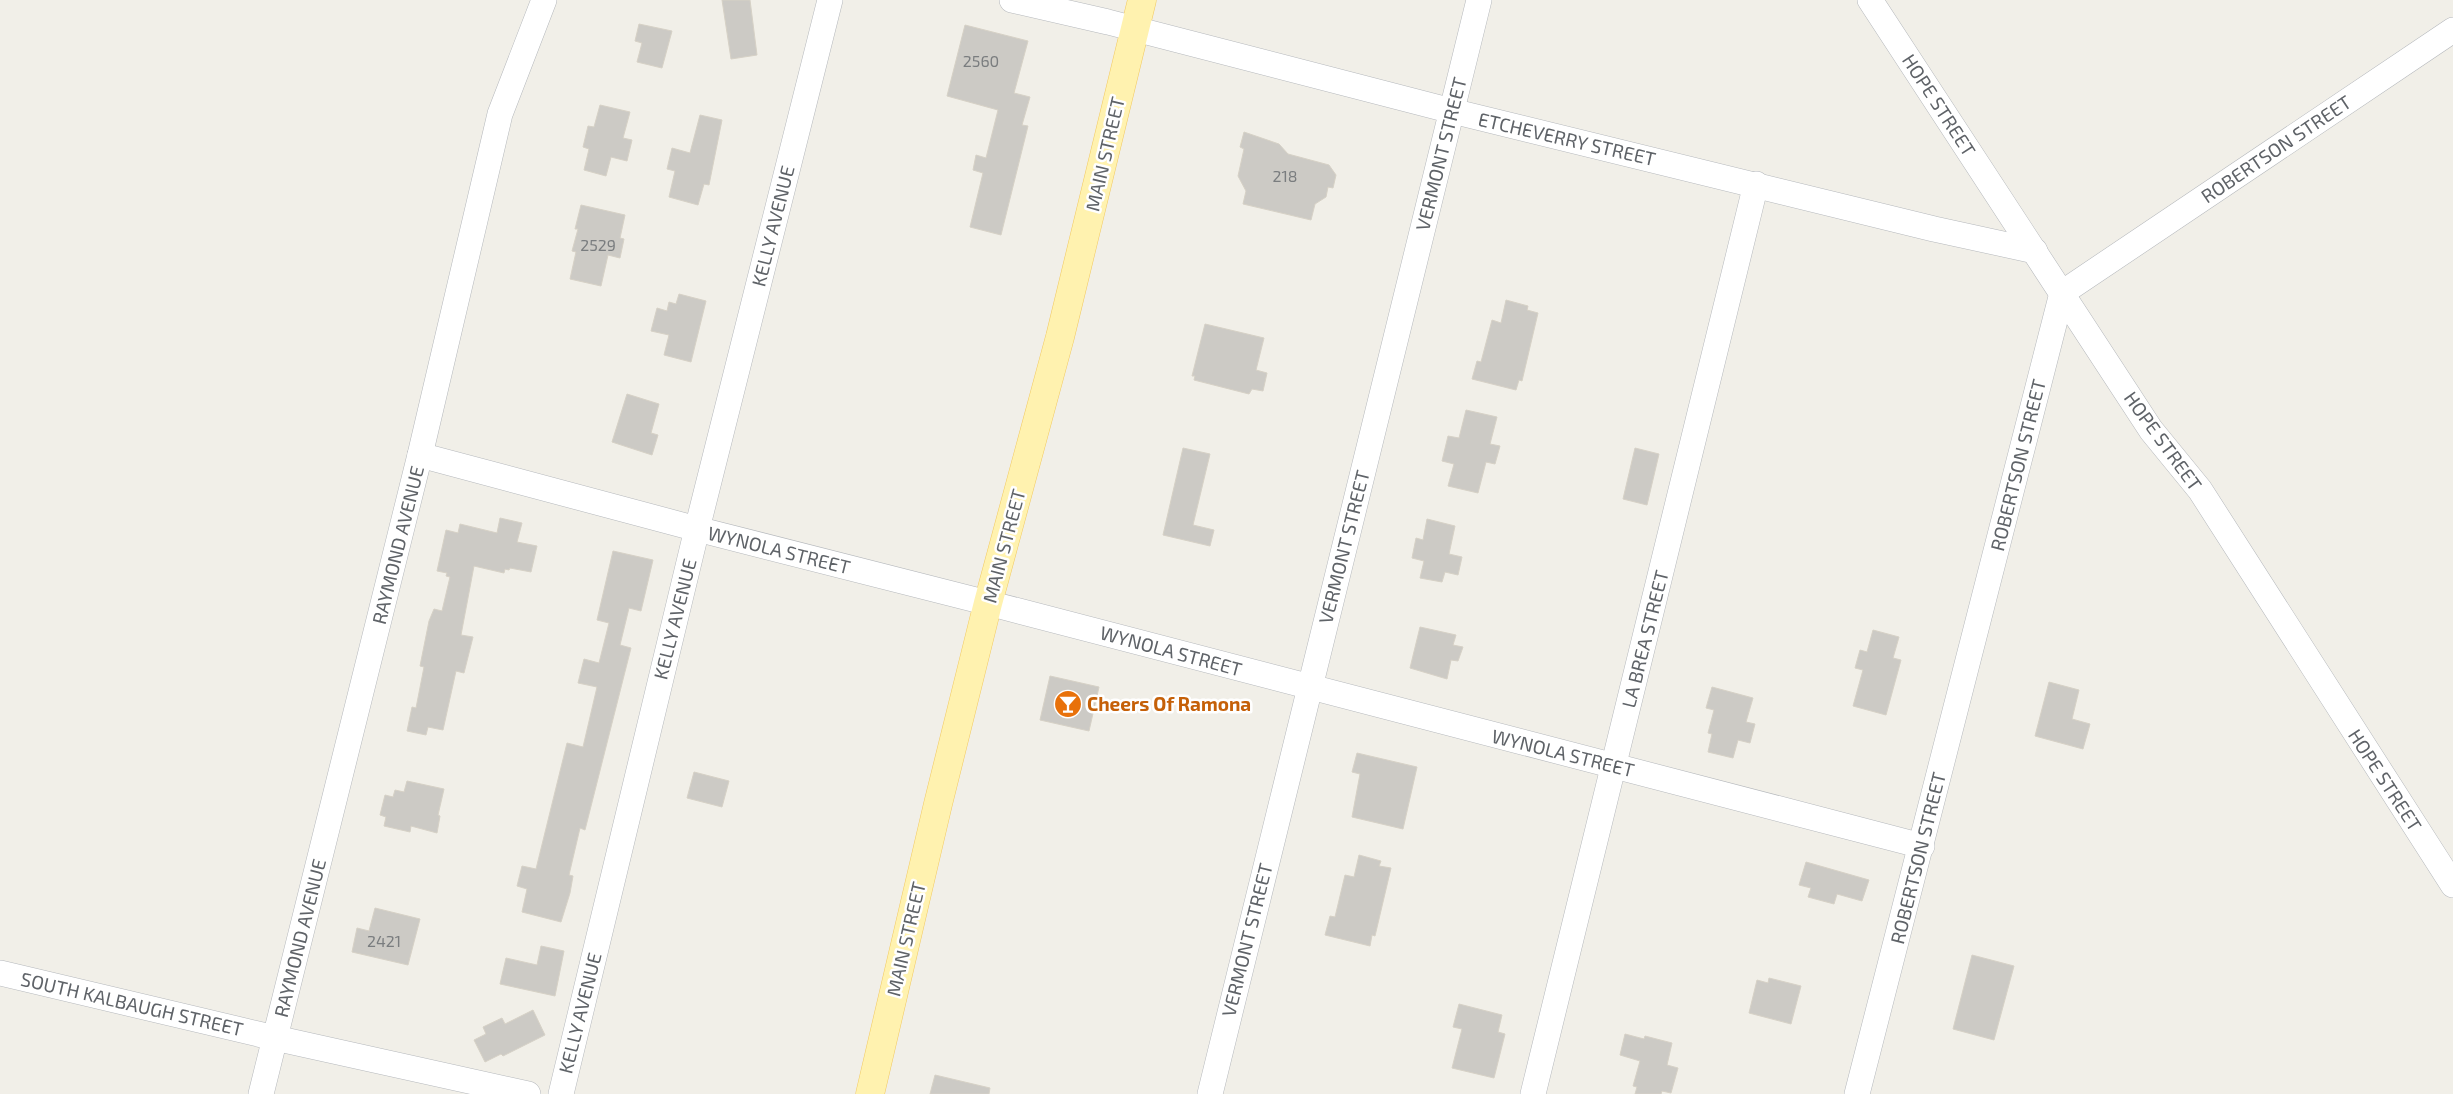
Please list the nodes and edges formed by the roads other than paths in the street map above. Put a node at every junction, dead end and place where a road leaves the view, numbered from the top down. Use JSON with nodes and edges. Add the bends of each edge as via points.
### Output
{"nodes":[{"id":1,"x":544,"y":0,"type":"edge"},
{"id":2,"x":830,"y":0,"type":"edge"},
{"id":3,"x":1012,"y":0,"type":"edge"},
{"id":4,"x":1142,"y":0,"type":"edge"},
{"id":5,"x":1479,"y":0,"type":"edge"},
{"id":6,"x":1870,"y":0,"type":"edge"},
{"id":7,"x":1134,"y":29,"type":"junction"},
{"id":8,"x":2453,"y":30,"type":"edge"},
{"id":9,"x":1452,"y":111,"type":"junction"},
{"id":10,"x":1756,"y":184,"type":"junction"},
{"id":11,"x":2035,"y":251,"type":"junction"},
{"id":12,"x":2062,"y":293,"type":"junction"},
{"id":13,"x":420,"y":455,"type":"junction"},
{"id":14,"x":697,"y":529,"type":"junction"},
{"id":15,"x":988,"y":602,"type":"junction"},
{"id":16,"x":1309,"y":688,"type":"junction"},
{"id":17,"x":1614,"y":766,"type":"junction"},
{"id":18,"x":1922,"y":846,"type":"junction"},
{"id":19,"x":2453,"y":885,"type":"edge"},
{"id":20,"x":0,"y":973,"type":"edge"},
{"id":21,"x":275,"y":1038,"type":"junction"},
{"id":22,"x":261,"y":1094,"type":"edge"},
{"id":23,"x":528,"y":1094,"type":"edge"},
{"id":24,"x":561,"y":1094,"type":"edge"},
{"id":25,"x":870,"y":1094,"type":"edge"},
{"id":26,"x":1210,"y":1094,"type":"edge"},
{"id":27,"x":1533,"y":1094,"type":"edge"},
{"id":28,"x":1857,"y":1094,"type":"edge"}],
"edges":[{"from":1,"to":13,"type":"street","name":"RAYMOND AVENUE","via":[[500,114]]},
{"from":2,"to":14,"type":"street","name":"KELLY AVENUE"},
{"from":3,"to":7,"type":"street","name":"ETCHEVERRY STREET"},
{"from":4,"to":7,"type":"main road","name":"MAIN STREET"},
{"from":5,"to":9,"type":"street","name":"VERMONT STREET"},
{"from":6,"to":11,"type":"street","name":"HOPE STREET"},
{"from":7,"to":9,"type":"street","name":"ETCHEVERRY STREET"},
{"from":7,"to":15,"type":"main road","name":"MAIN STREET","via":[[1060,337]]},
{"from":8,"to":12,"type":"street","name":"ROBERTSON STREET"},
{"from":9,"to":10,"type":"street","name":"ETCHEVERRY STREET"},
{"from":9,"to":16,"type":"street","name":"VERMONT STREET"},
{"from":10,"to":11,"type":"street","name":"ETCHEVERRY STREET"},
{"from":10,"to":17,"type":"street","name":"LA BREA STREET"},
{"from":11,"to":12,"type":"street","name":"HOPE STREET"},
{"from":12,"to":18,"type":"street","name":"ROBERTSON STREET"},
{"from":12,"to":19,"type":"street","name":"HOPE STREET","via":[[2151,430],[2200,490]]},
{"from":13,"to":14,"type":"street","name":"WYNOLA STREET"},
{"from":13,"to":21,"type":"street","name":"RAYMOND AVENUE"},
{"from":14,"to":15,"type":"street","name":"WYNOLA STREET"},
{"from":14,"to":24,"type":"street","name":"KELLY AVENUE"},
{"from":15,"to":16,"type":"street","name":"WYNOLA STREET"},
{"from":15,"to":25,"type":"main road","name":"MAIN STREET"},
{"from":16,"to":17,"type":"street","name":"WYNOLA STREET"},
{"from":16,"to":26,"type":"street","name":"VERMONT STREET"},
{"from":17,"to":18,"type":"street","name":"WYNOLA STREET"},
{"from":17,"to":27,"type":"street","name":"LA BREA STREET"},
{"from":18,"to":28,"type":"street","name":"ROBERTSON STREET"},
{"from":20,"to":21,"type":"street","name":"SOUTH KALBAUGH STREET"},
{"from":21,"to":22,"type":"street","name":"RAYMOND AVENUE"},
{"from":21,"to":23,"type":"street","name":"SOUTH KALBAUGH STREET"}]}
